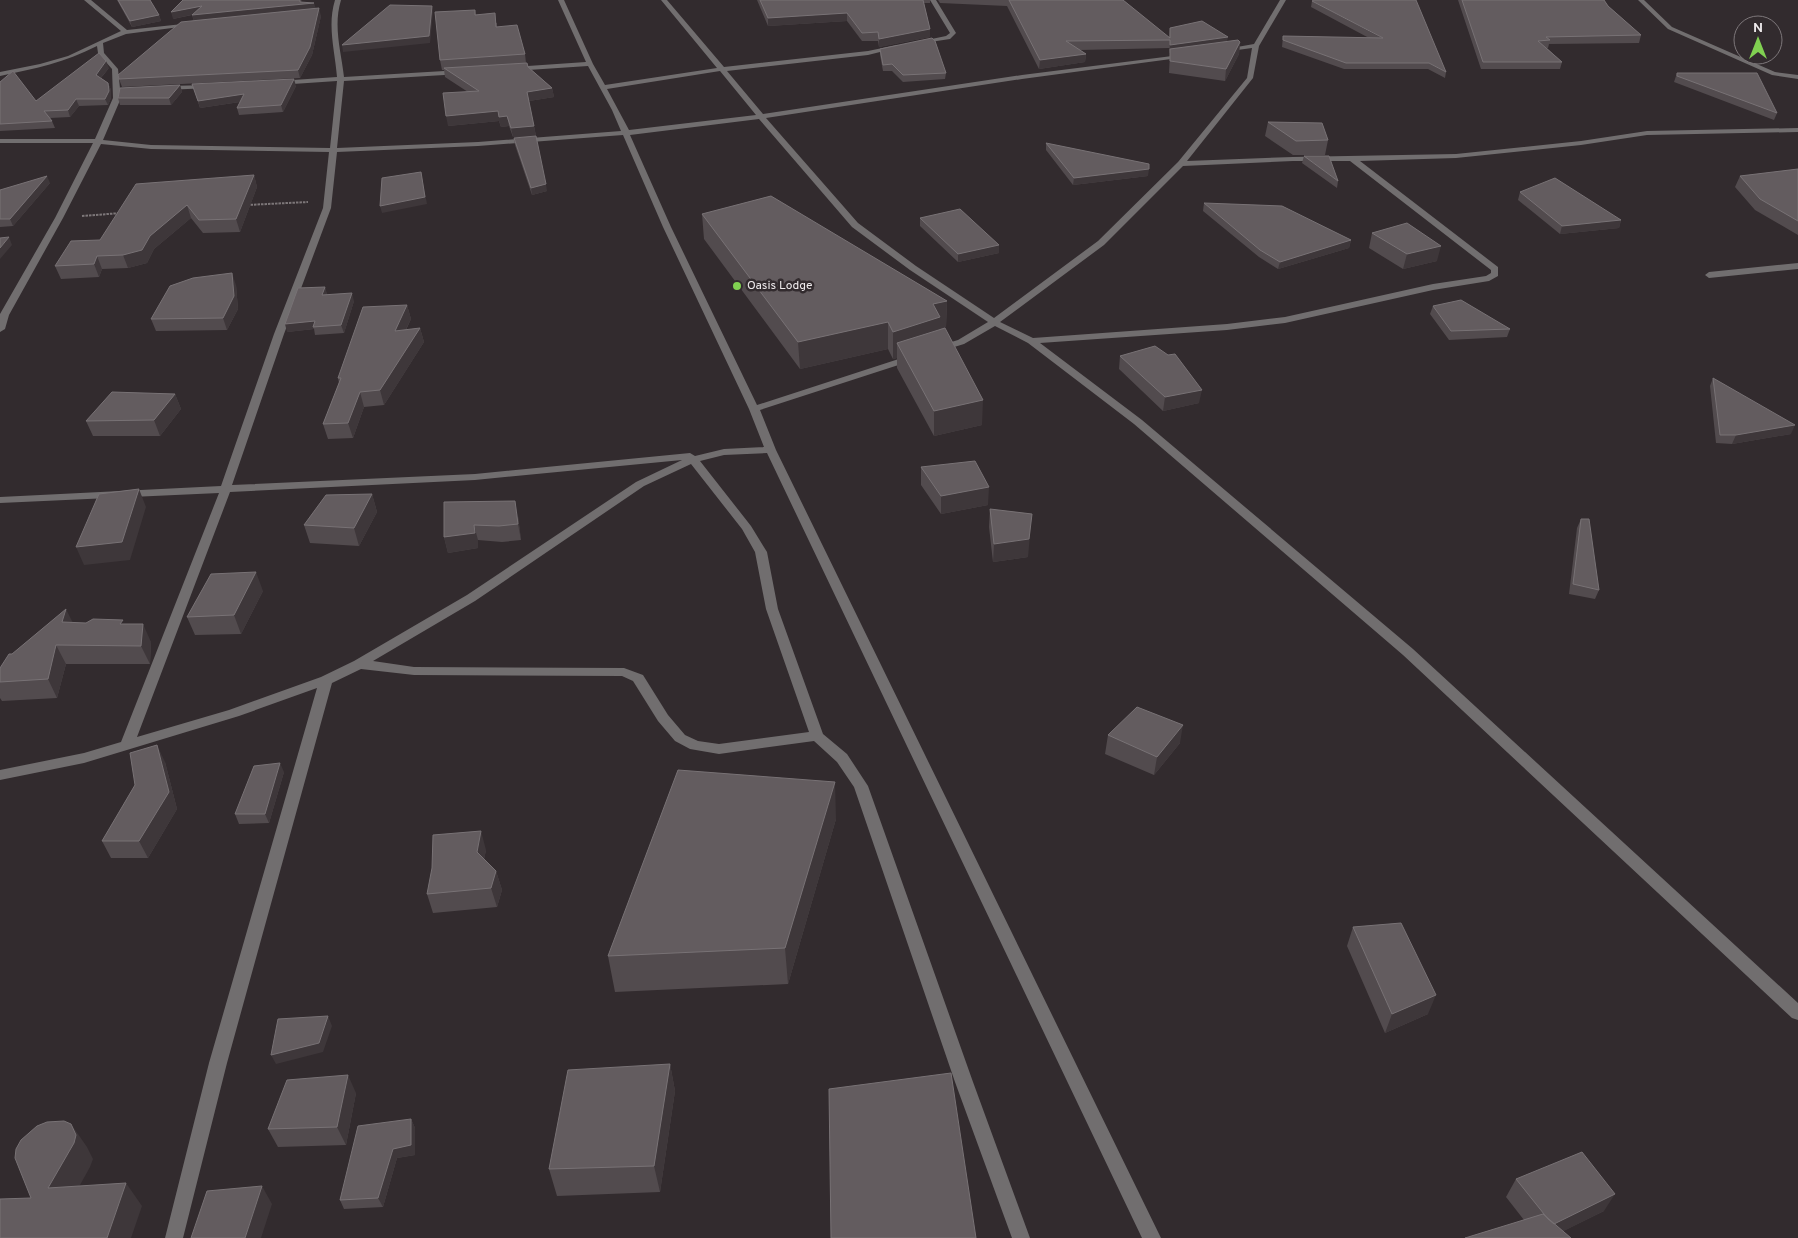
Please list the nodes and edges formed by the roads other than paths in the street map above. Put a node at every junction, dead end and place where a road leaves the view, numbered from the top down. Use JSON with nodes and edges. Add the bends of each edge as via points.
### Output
{"nodes":[{"id":1,"x":87,"y":0,"type":"edge"},
{"id":2,"x":338,"y":0,"type":"edge"},
{"id":3,"x":561,"y":0,"type":"edge"},
{"id":4,"x":664,"y":0,"type":"edge"},
{"id":5,"x":933,"y":0,"type":"edge"},
{"id":6,"x":1283,"y":0,"type":"edge"},
{"id":7,"x":1641,"y":0,"type":"edge"},
{"id":8,"x":334,"y":11,"type":"junction"},
{"id":9,"x":324,"y":12,"type":"dead end"},
{"id":10,"x":197,"y":24,"type":"edge"},
{"id":11,"x":126,"y":32,"type":"junction"},
{"id":12,"x":100,"y":42,"type":"junction"},
{"id":13,"x":912,"y":44,"type":"edge"},
{"id":14,"x":903,"y":46,"type":"edge"},
{"id":15,"x":1256,"y":46,"type":"junction"},
{"id":16,"x":1218,"y":51,"type":"edge"},
{"id":17,"x":1198,"y":53,"type":"edge"},
{"id":18,"x":590,"y":64,"type":"junction"},
{"id":19,"x":723,"y":69,"type":"junction"},
{"id":20,"x":504,"y":70,"type":"edge"},
{"id":21,"x":466,"y":72,"type":"edge"},
{"id":22,"x":0,"y":74,"type":"edge"},
{"id":23,"x":1798,"y":77,"type":"edge"},
{"id":24,"x":341,"y":80,"type":"junction"},
{"id":25,"x":273,"y":83,"type":"edge"},
{"id":26,"x":215,"y":86,"type":"edge"},
{"id":27,"x":605,"y":87,"type":"junction"},
{"id":28,"x":156,"y":89,"type":"edge"},
{"id":29,"x":127,"y":90,"type":"edge"},
{"id":30,"x":118,"y":91,"type":"junction"},
{"id":31,"x":762,"y":116,"type":"junction"},
{"id":32,"x":1798,"y":130,"type":"edge"},
{"id":33,"x":626,"y":133,"type":"junction"},
{"id":34,"x":0,"y":142,"type":"edge"},
{"id":35,"x":98,"y":142,"type":"junction"},
{"id":36,"x":333,"y":150,"type":"junction"},
{"id":37,"x":1352,"y":159,"type":"junction"},
{"id":38,"x":1181,"y":164,"type":"junction"},
{"id":39,"x":1798,"y":266,"type":"edge"},
{"id":40,"x":1709,"y":275,"type":"dead end"},
{"id":41,"x":2,"y":315,"type":"edge"},
{"id":42,"x":994,"y":322,"type":"junction"},
{"id":43,"x":0,"y":329,"type":"edge"},
{"id":44,"x":1031,"y":341,"type":"junction"},
{"id":45,"x":933,"y":351,"type":"edge"},
{"id":46,"x":923,"y":354,"type":"edge"},
{"id":47,"x":754,"y":408,"type":"junction"},
{"id":48,"x":771,"y":450,"type":"junction"},
{"id":49,"x":722,"y":453,"type":"junction"},
{"id":50,"x":694,"y":460,"type":"junction"},
{"id":51,"x":226,"y":488,"type":"junction"},
{"id":52,"x":0,"y":500,"type":"edge"},
{"id":53,"x":359,"y":664,"type":"junction"},
{"id":54,"x":326,"y":680,"type":"junction"},
{"id":55,"x":816,"y":736,"type":"junction"},
{"id":56,"x":127,"y":745,"type":"junction"},
{"id":57,"x":0,"y":775,"type":"edge"},
{"id":58,"x":1798,"y":1013,"type":"edge"},
{"id":59,"x":174,"y":1238,"type":"edge"},
{"id":60,"x":1021,"y":1238,"type":"edge"},
{"id":61,"x":1152,"y":1238,"type":"edge"}],
"edges":[{"from":1,"to":11,"type":"street"},
{"from":2,"to":8,"type":"street"},
{"from":3,"to":18,"type":"street"},
{"from":4,"to":19,"type":"street"},
{"from":5,"to":13,"type":"street","via":[[953,33],[948,38]]},
{"from":6,"to":15,"type":"street"},
{"from":7,"to":23,"type":"street","via":[[1670,28],[1774,74]]},
{"from":8,"to":9,"type":"street"},
{"from":8,"to":24,"type":"street"},
{"from":10,"to":11,"type":"street"},
{"from":11,"to":12,"type":"street"},
{"from":12,"to":22,"type":"street","via":[[62,60]]},
{"from":12,"to":30,"type":"street","via":[[101,53],[115,69]]},
{"from":14,"to":19,"type":"street","via":[[868,53]]},
{"from":15,"to":16,"type":"street"},
{"from":15,"to":38,"type":"street","via":[[1250,78]]},
{"from":17,"to":31,"type":"street"},
{"from":18,"to":20,"type":"street"},
{"from":18,"to":27,"type":"street"},
{"from":19,"to":27,"type":"street"},
{"from":19,"to":31,"type":"street"},
{"from":21,"to":24,"type":"street"},
{"from":24,"to":25,"type":"street"},
{"from":24,"to":36,"type":"street"},
{"from":26,"to":28,"type":"street"},
{"from":27,"to":33,"type":"street"},
{"from":29,"to":30,"type":"street"},
{"from":30,"to":35,"type":"street"},
{"from":31,"to":33,"type":"street"},
{"from":31,"to":42,"type":"street","via":[[855,225],[912,268]]},
{"from":32,"to":37,"type":"street","via":[[1656,132],[1456,156]]},
{"from":33,"to":36,"type":"street"},
{"from":33,"to":47,"type":"street"},
{"from":34,"to":35,"type":"street"},
{"from":35,"to":36,"type":"street","via":[[151,147]]},
{"from":35,"to":41,"type":"street","via":[[59,218]]},
{"from":36,"to":51,"type":"street","via":[[328,202]]},
{"from":37,"to":38,"type":"street"},
{"from":37,"to":44,"type":"street","via":[[1495,269],[1495,274],[1489,278],[1285,320]]},
{"from":38,"to":42,"type":"street","via":[[1101,243]]},
{"from":39,"to":40,"type":"street"},
{"from":41,"to":43,"type":"street"},
{"from":42,"to":44,"type":"street"},
{"from":42,"to":45,"type":"street","via":[[961,342]]},
{"from":44,"to":58,"type":"street","via":[[1138,422],[1408,652]]},
{"from":46,"to":47,"type":"street"},
{"from":47,"to":48,"type":"street"},
{"from":48,"to":49,"type":"street"},
{"from":48,"to":61,"type":"street"},
{"from":49,"to":50,"type":"street"},
{"from":49,"to":51,"type":"street","via":[[475,477]]},
{"from":50,"to":53,"type":"street","via":[[640,484],[470,598]]},
{"from":50,"to":55,"type":"street","via":[[747,528],[761,552],[772,609]]},
{"from":51,"to":52,"type":"street"},
{"from":51,"to":56,"type":"street"},
{"from":53,"to":54,"type":"street"},
{"from":53,"to":55,"type":"street","via":[[414,671],[624,672],[638,678],[663,718],[680,738],[695,746],[719,749]]},
{"from":54,"to":56,"type":"street"},
{"from":54,"to":59,"type":"street","via":[[218,1062]]},
{"from":55,"to":60,"type":"street","via":[[842,758],[861,786]]},
{"from":56,"to":57,"type":"street","via":[[84,758]]}]}
